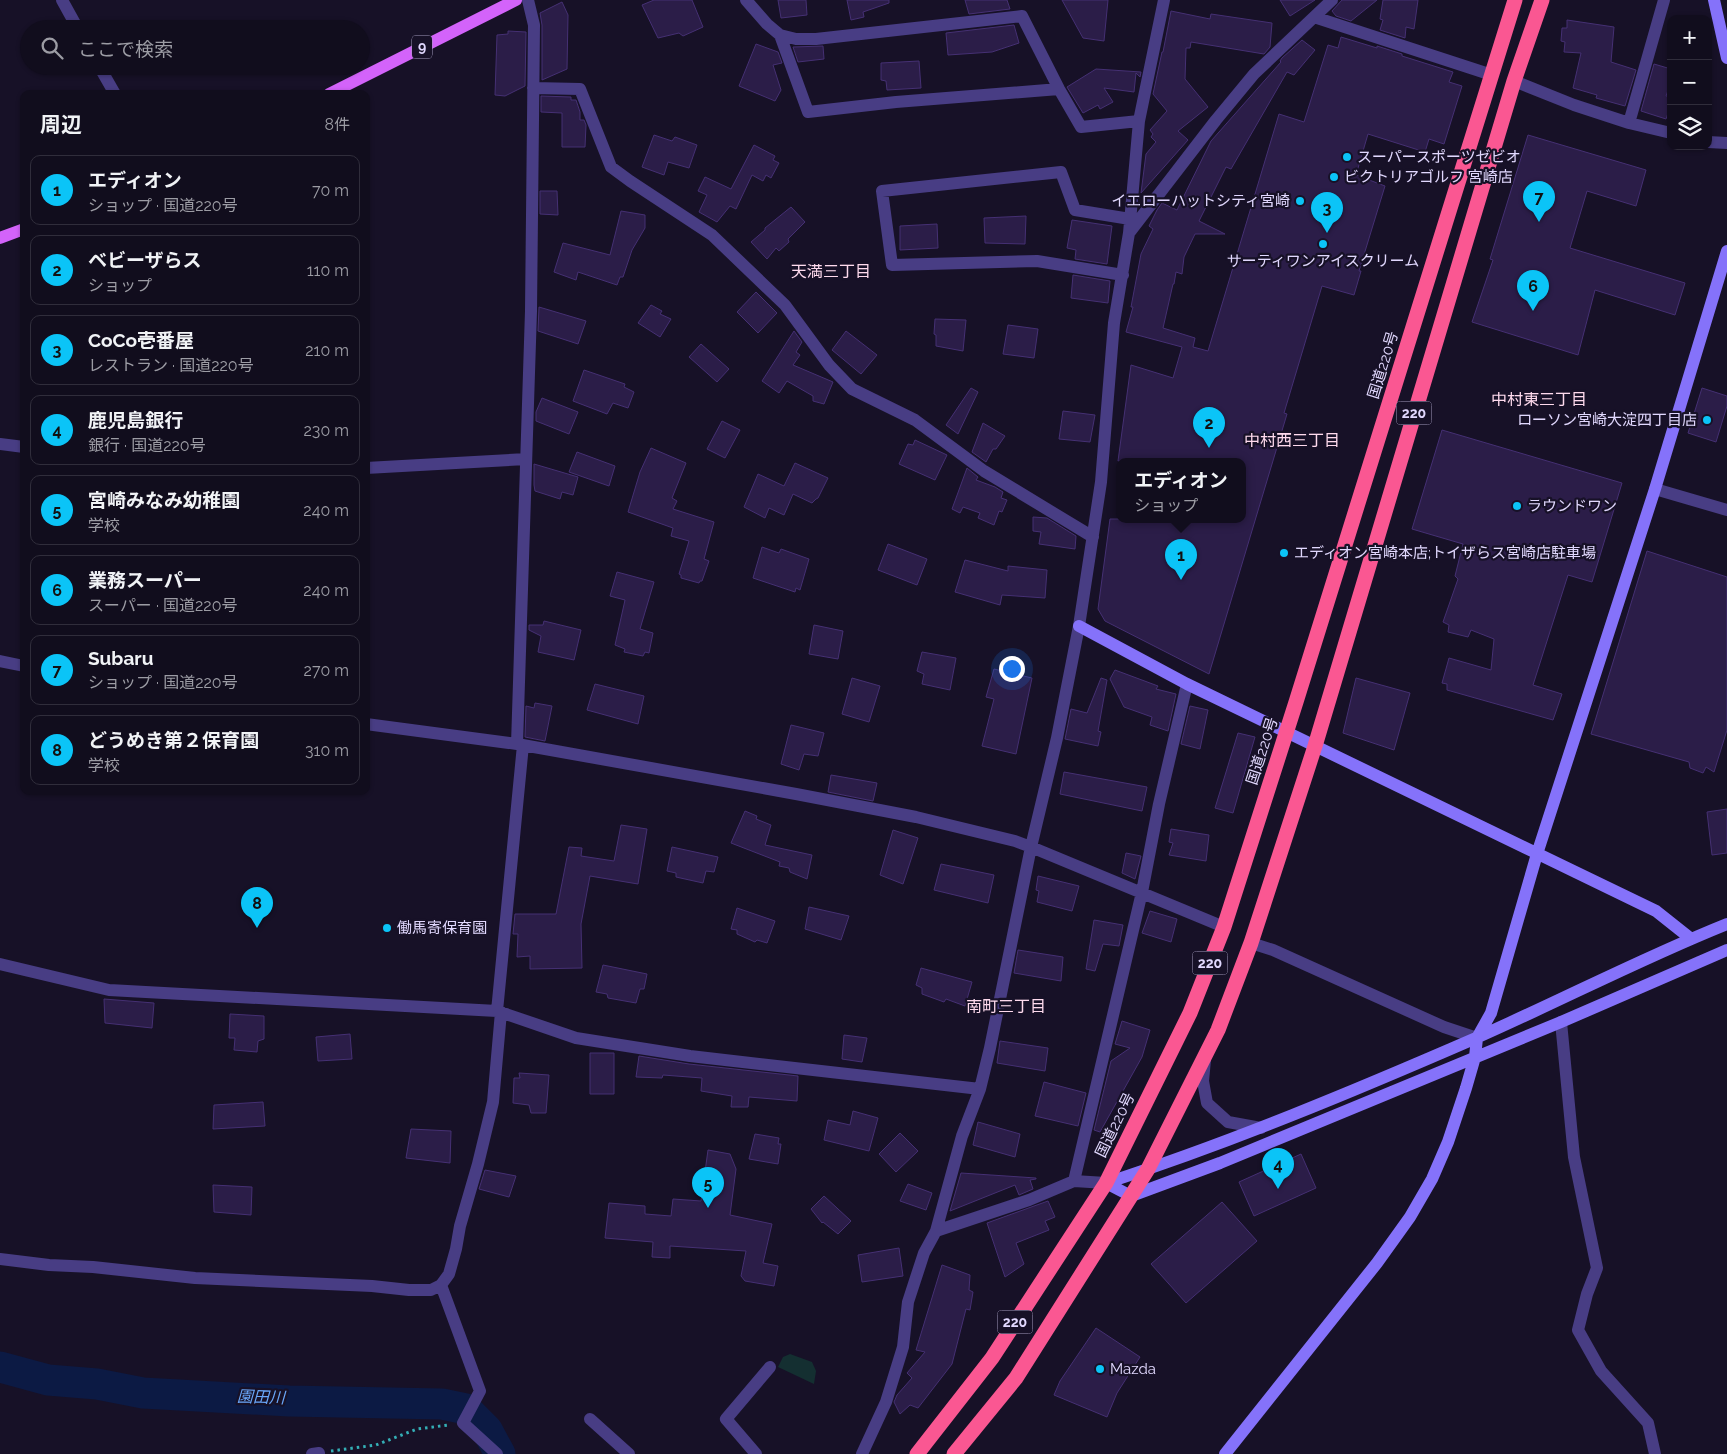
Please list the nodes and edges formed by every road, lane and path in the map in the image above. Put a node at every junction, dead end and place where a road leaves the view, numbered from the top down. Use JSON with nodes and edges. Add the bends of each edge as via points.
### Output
{"nodes":[{"id":1,"x":62,"y":0,"type":"edge"},
{"id":2,"x":516,"y":0,"type":"edge"},
{"id":3,"x":528,"y":0,"type":"edge"},
{"id":4,"x":746,"y":0,"type":"edge"},
{"id":5,"x":1164,"y":0,"type":"edge"},
{"id":6,"x":1332,"y":0,"type":"edge"},
{"id":7,"x":1514,"y":0,"type":"edge"},
{"id":8,"x":1542,"y":0,"type":"edge"},
{"id":9,"x":1664,"y":0,"type":"edge"},
{"id":10,"x":1714,"y":0,"type":"edge"},
{"id":11,"x":1314,"y":17,"type":"junction"},
{"id":12,"x":73,"y":20,"type":"edge"},
{"id":13,"x":780,"y":35,"type":"junction"},
{"id":14,"x":1727,"y":58,"type":"edge"},
{"id":15,"x":370,"y":73,"type":"edge"},
{"id":16,"x":104,"y":75,"type":"edge"},
{"id":17,"x":367,"y":75,"type":"edge"},
{"id":18,"x":1492,"y":75,"type":"junction"},
{"id":19,"x":1514,"y":81,"type":"junction"},
{"id":20,"x":534,"y":88,"type":"junction"},
{"id":21,"x":1059,"y":89,"type":"junction"},
{"id":22,"x":113,"y":90,"type":"edge"},
{"id":23,"x":337,"y":90,"type":"edge"},
{"id":24,"x":1139,"y":121,"type":"junction"},
{"id":25,"x":1629,"y":123,"type":"junction"},
{"id":26,"x":1667,"y":132,"type":"edge"},
{"id":27,"x":1712,"y":142,"type":"edge"},
{"id":28,"x":1727,"y":143,"type":"edge"},
{"id":29,"x":1130,"y":219,"type":"junction"},
{"id":30,"x":20,"y":230,"type":"edge"},
{"id":31,"x":1130,"y":233,"type":"junction"},
{"id":32,"x":0,"y":238,"type":"edge"},
{"id":33,"x":1727,"y":251,"type":"edge"},
{"id":34,"x":1122,"y":275,"type":"junction"},
{"id":35,"x":0,"y":444,"type":"edge"},
{"id":36,"x":20,"y":446,"type":"edge"},
{"id":37,"x":526,"y":459,"type":"junction"},
{"id":38,"x":370,"y":468,"type":"edge"},
{"id":39,"x":1654,"y":489,"type":"junction"},
{"id":40,"x":1727,"y":510,"type":"edge"},
{"id":41,"x":1092,"y":537,"type":"junction"},
{"id":42,"x":1080,"y":626,"type":"junction"},
{"id":43,"x":0,"y":661,"type":"edge"},
{"id":44,"x":20,"y":665,"type":"edge"},
{"id":45,"x":1187,"y":684,"type":"junction"},
{"id":46,"x":370,"y":725,"type":"edge"},
{"id":47,"x":1286,"y":732,"type":"junction"},
{"id":48,"x":520,"y":744,"type":"junction"},
{"id":49,"x":1315,"y":746,"type":"junction"},
{"id":50,"x":1031,"y":847,"type":"junction"},
{"id":51,"x":1537,"y":854,"type":"junction"},
{"id":52,"x":1142,"y":892,"type":"junction"},
{"id":53,"x":1727,"y":924,"type":"edge"},
{"id":54,"x":1224,"y":927,"type":"junction"},
{"id":55,"x":1690,"y":938,"type":"junction"},
{"id":56,"x":1251,"y":943,"type":"junction"},
{"id":57,"x":1727,"y":950,"type":"edge"},
{"id":58,"x":0,"y":964,"type":"edge"},
{"id":59,"x":499,"y":1011,"type":"junction"},
{"id":60,"x":1561,"y":1022,"type":"junction"},
{"id":61,"x":1477,"y":1038,"type":"junction"},
{"id":62,"x":1206,"y":1055,"type":"junction"},
{"id":63,"x":1475,"y":1057,"type":"junction"},
{"id":64,"x":980,"y":1089,"type":"junction"},
{"id":65,"x":1261,"y":1128,"type":"junction"},
{"id":66,"x":1148,"y":1170,"type":"junction"},
{"id":67,"x":1074,"y":1181,"type":"junction"},
{"id":68,"x":1106,"y":1183,"type":"junction"},
{"id":69,"x":1131,"y":1196,"type":"junction"},
{"id":70,"x":936,"y":1231,"type":"junction"},
{"id":71,"x":0,"y":1259,"type":"edge"},
{"id":72,"x":441,"y":1286,"type":"junction"},
{"id":73,"x":770,"y":1368,"type":"dead end"},
{"id":74,"x":590,"y":1419,"type":"dead end"},
{"id":75,"x":464,"y":1420,"type":"junction"},
{"id":76,"x":315,"y":1454,"type":"edge"},
{"id":77,"x":496,"y":1454,"type":"edge"},
{"id":78,"x":629,"y":1454,"type":"edge"},
{"id":79,"x":756,"y":1454,"type":"edge"},
{"id":80,"x":862,"y":1454,"type":"edge"},
{"id":81,"x":917,"y":1454,"type":"edge"},
{"id":82,"x":954,"y":1454,"type":"edge"},
{"id":83,"x":1225,"y":1454,"type":"edge"},
{"id":84,"x":1655,"y":1454,"type":"edge"}],
"edges":[{"from":1,"to":12,"type":"street"},
{"from":2,"to":15,"type":"main road","number":"9"},
{"from":3,"to":20,"type":"street","via":[[534,25]]},
{"from":4,"to":13,"type":"street"},
{"from":5,"to":24,"type":"street"},
{"from":6,"to":11,"type":"street"},
{"from":7,"to":18,"type":"highway","name":"国道220号","number":"220"},
{"from":8,"to":19,"type":"highway","number":"220"},
{"from":9,"to":25,"type":"street"},
{"from":10,"to":14,"type":"street"},
{"from":11,"to":18,"type":"street"},
{"from":11,"to":31,"type":"street","via":[[1254,74]]},
{"from":13,"to":21,"type":"street","via":[[816,39],[1022,16]]},
{"from":13,"to":21,"type":"street","via":[[808,112]]},
{"from":16,"to":22,"type":"street"},
{"from":17,"to":23,"type":"main road","number":"9"},
{"from":18,"to":47,"type":"highway","name":"国道220号","number":"220"},
{"from":19,"to":25,"type":"street"},
{"from":19,"to":49,"type":"highway","number":"220"},
{"from":20,"to":37,"type":"street"},
{"from":20,"to":41,"type":"street","via":[[580,89],[611,167],[712,236],[785,305],[829,365],[852,389],[915,420],[984,471]]},
{"from":21,"to":24,"type":"street","via":[[1082,127]]},
{"from":24,"to":29,"type":"street"},
{"from":25,"to":26,"type":"street"},
{"from":27,"to":28,"type":"street"},
{"from":29,"to":31,"type":"street"},
{"from":29,"to":34,"type":"street","via":[[1075,210],[1061,172],[882,191],[892,265],[1037,261]]},
{"from":30,"to":32,"type":"main road"},
{"from":31,"to":34,"type":"street"},
{"from":33,"to":39,"type":"street"},
{"from":34,"to":41,"type":"street","via":[[1114,324],[1101,482]]},
{"from":35,"to":36,"type":"street"},
{"from":37,"to":38,"type":"street"},
{"from":37,"to":48,"type":"street"},
{"from":39,"to":40,"type":"street"},
{"from":39,"to":51,"type":"street"},
{"from":41,"to":42,"type":"street"},
{"from":42,"to":45,"type":"street"},
{"from":42,"to":50,"type":"street"},
{"from":43,"to":44,"type":"street"},
{"from":45,"to":47,"type":"street"},
{"from":45,"to":52,"type":"street"},
{"from":46,"to":48,"type":"street"},
{"from":47,"to":49,"type":"street"},
{"from":47,"to":54,"type":"highway","name":"国道220号","number":"220"},
{"from":48,"to":50,"type":"street","via":[[916,817]]},
{"from":48,"to":59,"type":"street"},
{"from":49,"to":51,"type":"street"},
{"from":49,"to":56,"type":"highway","number":"220"},
{"from":50,"to":52,"type":"street"},
{"from":50,"to":64,"type":"street"},
{"from":51,"to":55,"type":"street","via":[[1656,911]]},
{"from":51,"to":61,"type":"street","via":[[1491,1012]]},
{"from":52,"to":54,"type":"street"},
{"from":52,"to":67,"type":"street"},
{"from":53,"to":55,"type":"street"},
{"from":54,"to":68,"type":"highway","name":"国道220号","number":"220","via":[[1190,1013]]},
{"from":55,"to":61,"type":"street"},
{"from":56,"to":61,"type":"street","via":[[1444,1027]]},
{"from":56,"to":62,"type":"highway","number":"220"},
{"from":57,"to":60,"type":"street"},
{"from":58,"to":59,"type":"street","via":[[109,990]]},
{"from":59,"to":64,"type":"street","via":[[576,1038],[690,1056]]},
{"from":59,"to":72,"type":"street","via":[[493,1102],[449,1274]]},
{"from":60,"to":63,"type":"street"},
{"from":60,"to":84,"type":"street","via":[[1574,1157],[1597,1268],[1578,1330],[1601,1371],[1648,1423]]},
{"from":61,"to":63,"type":"street"},
{"from":61,"to":65,"type":"street"},
{"from":62,"to":65,"type":"street","via":[[1203,1082],[1206,1103],[1228,1122]]},
{"from":62,"to":66,"type":"highway","number":"220"},
{"from":63,"to":69,"type":"street","via":[[1220,1163]]},
{"from":63,"to":83,"type":"street","via":[[1445,1149],[1410,1217]]},
{"from":64,"to":70,"type":"street","via":[[962,1136]]},
{"from":65,"to":66,"type":"street"},
{"from":66,"to":68,"type":"street"},
{"from":66,"to":69,"type":"highway","number":"220"},
{"from":67,"to":68,"type":"street"},
{"from":67,"to":70,"type":"street","via":[[1029,1200]]},
{"from":68,"to":69,"type":"street"},
{"from":68,"to":81,"type":"highway","name":"国道220号","number":"220","via":[[992,1358]]},
{"from":69,"to":82,"type":"highway","number":"220","via":[[1016,1378]]},
{"from":70,"to":80,"type":"street","via":[[924,1253],[908,1302],[903,1347],[886,1402]]},
{"from":71,"to":72,"type":"street","via":[[195,1278],[409,1290],[430,1290]]},
{"from":72,"to":75,"type":"street","via":[[480,1391]]},
{"from":73,"to":79,"type":"street","via":[[726,1418]]},
{"from":74,"to":78,"type":"street"},
{"from":75,"to":76,"type":"path","via":[[417,1430],[376,1445]]},
{"from":75,"to":77,"type":"street"}]}
